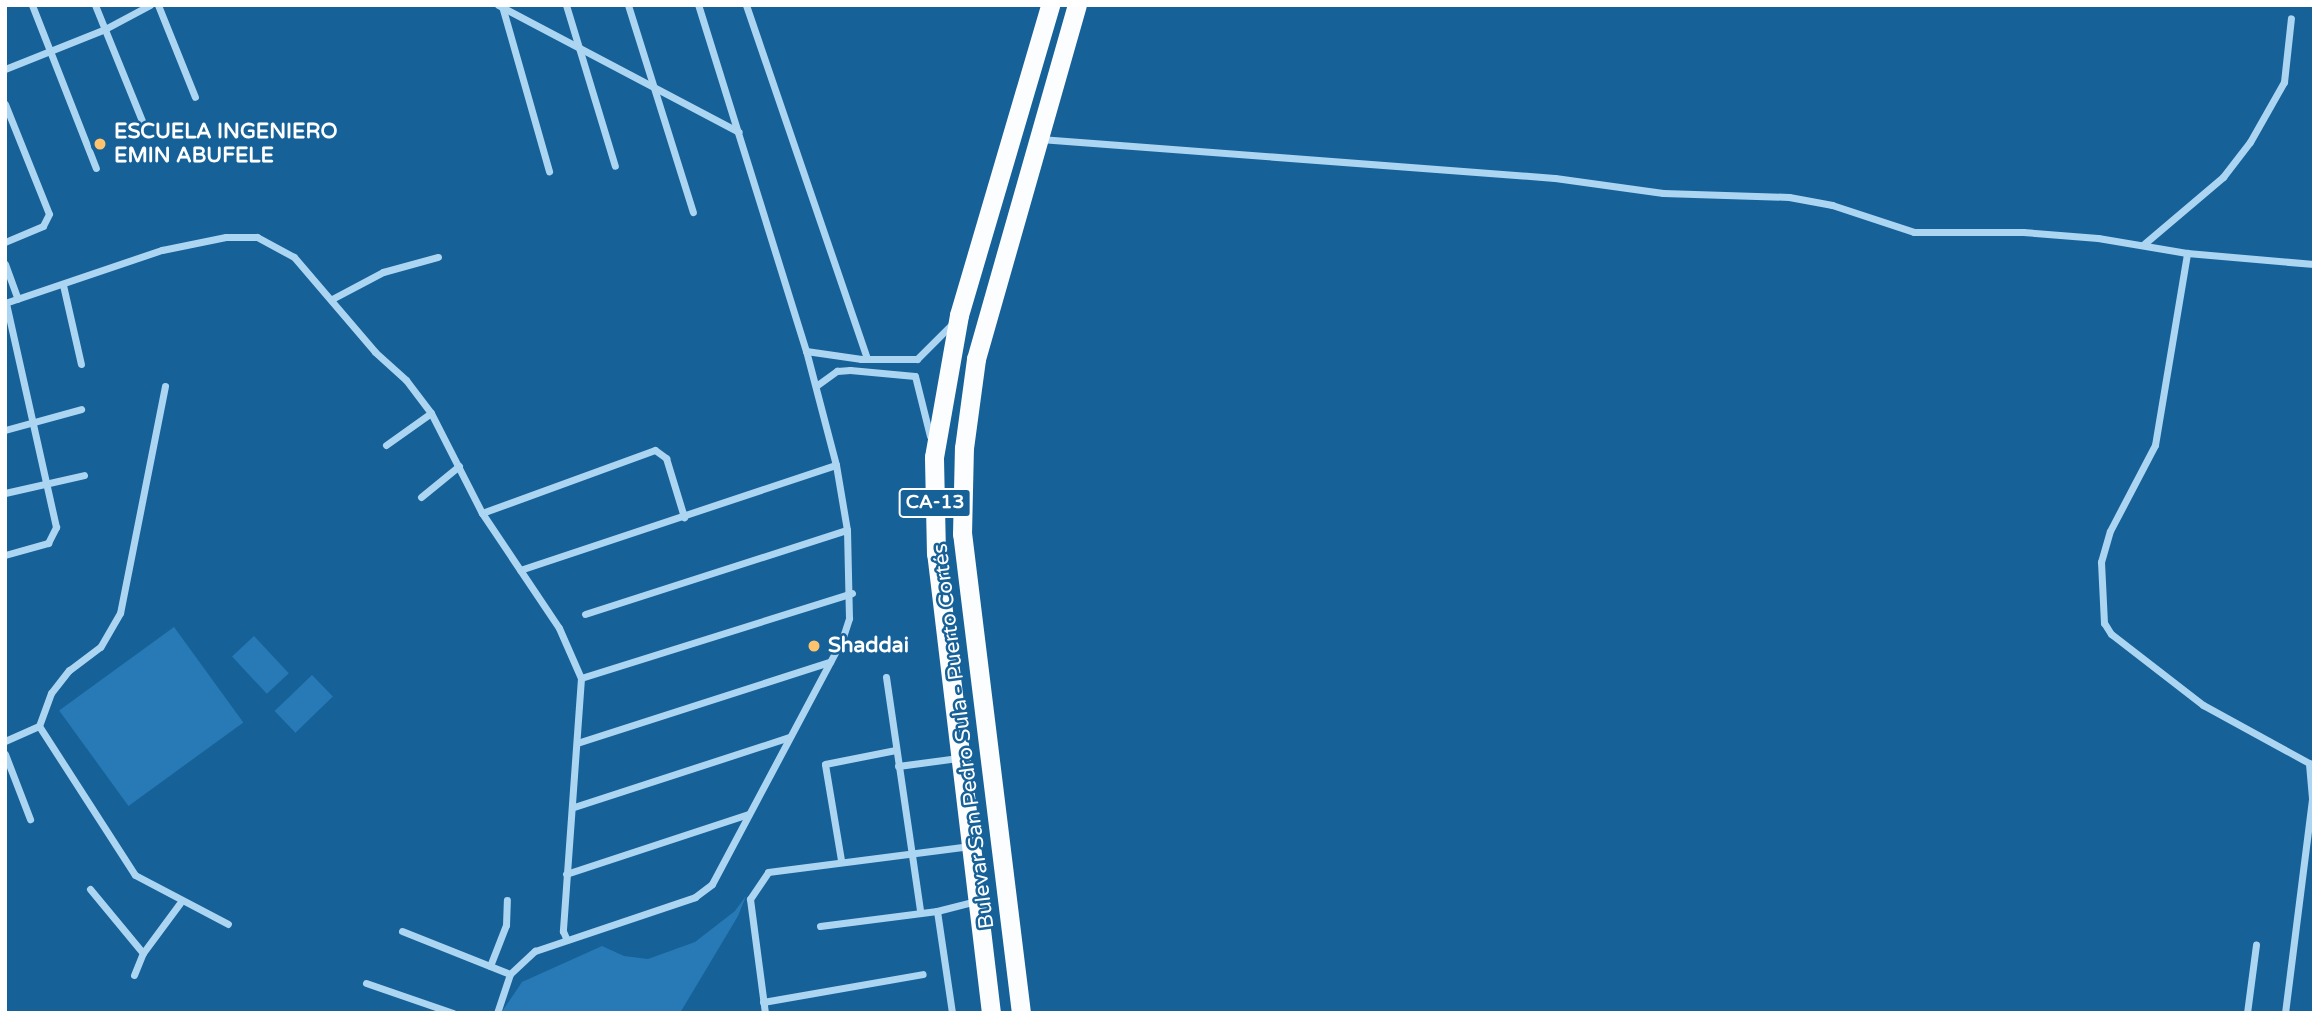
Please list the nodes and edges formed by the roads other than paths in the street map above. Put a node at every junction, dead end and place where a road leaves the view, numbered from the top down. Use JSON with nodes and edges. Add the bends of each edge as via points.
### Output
{"nodes":[{"id":1,"x":32,"y":5,"type":"edge"},
{"id":2,"x":95,"y":5,"type":"edge"},
{"id":3,"x":150,"y":5,"type":"edge"},
{"id":4,"x":158,"y":5,"type":"edge"},
{"id":5,"x":566,"y":5,"type":"edge"},
{"id":6,"x":628,"y":5,"type":"edge"},
{"id":7,"x":698,"y":5,"type":"edge"},
{"id":8,"x":747,"y":5,"type":"edge"},
{"id":9,"x":1050,"y":5,"type":"edge"},
{"id":10,"x":1060,"y":5,"type":"edge"},
{"id":11,"x":1077,"y":5,"type":"edge"},
{"id":12,"x":501,"y":6,"type":"edge"},
{"id":13,"x":2291,"y":18,"type":"dead end"},
{"id":14,"x":105,"y":29,"type":"junction"},
{"id":15,"x":1070,"y":30,"type":"junction"},
{"id":16,"x":579,"y":49,"type":"junction"},
{"id":17,"x":50,"y":51,"type":"junction"},
{"id":18,"x":1033,"y":63,"type":"junction"},
{"id":19,"x":5,"y":69,"type":"edge"},
{"id":20,"x":656,"y":90,"type":"junction"},
{"id":21,"x":195,"y":97,"type":"dead end"},
{"id":22,"x":5,"y":104,"type":"edge"},
{"id":23,"x":142,"y":121,"type":"dead end"},
{"id":24,"x":739,"y":132,"type":"junction"},
{"id":25,"x":1039,"y":139,"type":"junction"},
{"id":26,"x":615,"y":166,"type":"dead end"},
{"id":27,"x":96,"y":168,"type":"dead end"},
{"id":28,"x":549,"y":171,"type":"dead end"},
{"id":29,"x":693,"y":212,"type":"dead end"},
{"id":30,"x":5,"y":242,"type":"edge"},
{"id":31,"x":2144,"y":244,"type":"junction"},
{"id":32,"x":2187,"y":253,"type":"junction"},
{"id":33,"x":438,"y":257,"type":"dead end"},
{"id":34,"x":5,"y":264,"type":"edge"},
{"id":35,"x":2314,"y":264,"type":"edge"},
{"id":36,"x":63,"y":285,"type":"junction"},
{"id":37,"x":18,"y":299,"type":"junction"},
{"id":38,"x":332,"y":299,"type":"junction"},
{"id":39,"x":6,"y":303,"type":"edge"},
{"id":40,"x":959,"y":315,"type":"junction"},
{"id":41,"x":806,"y":351,"type":"junction"},
{"id":42,"x":867,"y":359,"type":"junction"},
{"id":43,"x":81,"y":364,"type":"dead end"},
{"id":44,"x":165,"y":386,"type":"dead end"},
{"id":45,"x":816,"y":386,"type":"junction"},
{"id":46,"x":81,"y":409,"type":"dead end"},
{"id":47,"x":431,"y":413,"type":"junction"},
{"id":48,"x":36,"y":422,"type":"junction"},
{"id":49,"x":5,"y":430,"type":"edge"},
{"id":50,"x":386,"y":445,"type":"dead end"},
{"id":51,"x":934,"y":457,"type":"junction"},
{"id":52,"x":836,"y":465,"type":"junction"},
{"id":53,"x":459,"y":466,"type":"junction"},
{"id":54,"x":84,"y":475,"type":"dead end"},
{"id":55,"x":48,"y":483,"type":"junction"},
{"id":56,"x":5,"y":493,"type":"edge"},
{"id":57,"x":421,"y":497,"type":"dead end"},
{"id":58,"x":482,"y":513,"type":"junction"},
{"id":59,"x":684,"y":517,"type":"junction"},
{"id":60,"x":847,"y":530,"type":"junction"},
{"id":61,"x":5,"y":555,"type":"edge"},
{"id":62,"x":520,"y":570,"type":"junction"},
{"id":63,"x":852,"y":593,"type":"junction"},
{"id":64,"x":585,"y":614,"type":"dead end"},
{"id":65,"x":831,"y":662,"type":"junction"},
{"id":66,"x":886,"y":677,"type":"dead end"},
{"id":67,"x":581,"y":678,"type":"junction"},
{"id":68,"x":39,"y":726,"type":"junction"},
{"id":69,"x":790,"y":737,"type":"junction"},
{"id":70,"x":5,"y":741,"type":"edge"},
{"id":71,"x":577,"y":743,"type":"junction"},
{"id":72,"x":896,"y":750,"type":"junction"},
{"id":73,"x":5,"y":754,"type":"edge"},
{"id":74,"x":959,"y":758,"type":"junction"},
{"id":75,"x":898,"y":766,"type":"junction"},
{"id":76,"x":574,"y":807,"type":"junction"},
{"id":77,"x":748,"y":814,"type":"junction"},
{"id":78,"x":30,"y":819,"type":"dead end"},
{"id":79,"x":970,"y":846,"type":"junction"},
{"id":80,"x":909,"y":851,"type":"junction"},
{"id":81,"x":841,"y":860,"type":"junction"},
{"id":82,"x":566,"y":874,"type":"junction"},
{"id":83,"x":90,"y":889,"type":"dead end"},
{"id":84,"x":507,"y":900,"type":"dead end"},
{"id":85,"x":976,"y":901,"type":"junction"},
{"id":86,"x":180,"y":903,"type":"junction"},
{"id":87,"x":920,"y":910,"type":"junction"},
{"id":88,"x":937,"y":911,"type":"junction"},
{"id":89,"x":228,"y":924,"type":"dead end"},
{"id":90,"x":820,"y":926,"type":"dead end"},
{"id":91,"x":402,"y":931,"type":"dead end"},
{"id":92,"x":566,"y":938,"type":"junction"},
{"id":93,"x":2256,"y":945,"type":"dead end"},
{"id":94,"x":143,"y":953,"type":"junction"},
{"id":95,"x":490,"y":966,"type":"junction"},
{"id":96,"x":510,"y":974,"type":"junction"},
{"id":97,"x":923,"y":974,"type":"dead end"},
{"id":98,"x":134,"y":975,"type":"dead end"},
{"id":99,"x":366,"y":983,"type":"dead end"},
{"id":100,"x":763,"y":1002,"type":"junction"},
{"id":101,"x":453,"y":1013,"type":"edge"},
{"id":102,"x":497,"y":1013,"type":"edge"},
{"id":103,"x":765,"y":1013,"type":"edge"},
{"id":104,"x":952,"y":1013,"type":"edge"},
{"id":105,"x":991,"y":1013,"type":"edge"},
{"id":106,"x":1021,"y":1013,"type":"edge"},
{"id":107,"x":2247,"y":1013,"type":"edge"},
{"id":108,"x":2285,"y":1013,"type":"edge"}],
"edges":[{"from":1,"to":17,"type":"street"},
{"from":2,"to":14,"type":"street"},
{"from":3,"to":14,"type":"street"},
{"from":4,"to":21,"type":"street"},
{"from":5,"to":16,"type":"street"},
{"from":6,"to":20,"type":"street"},
{"from":7,"to":24,"type":"street"},
{"from":8,"to":42,"type":"street"},
{"from":9,"to":18,"type":"highway","name":"Bulevar San Pedro Sula - Puerto Cortés","number":"CA-13"},
{"from":10,"to":15,"type":"highway","via":[[1051,39],[1060,44]]},
{"from":11,"to":15,"type":"highway","name":"Bulevar San Pedro Sula - Puerto Cortés","number":"CA-13"},
{"from":12,"to":16,"type":"street"},
{"from":12,"to":28,"type":"street"},
{"from":13,"to":31,"type":"street","via":[[2284,82],[2250,142],[2223,177]]},
{"from":14,"to":17,"type":"street"},
{"from":14,"to":23,"type":"street"},
{"from":15,"to":25,"type":"highway","name":"Bulevar San Pedro Sula - Puerto Cortés","number":"CA-13"},
{"from":16,"to":20,"type":"street"},
{"from":16,"to":26,"type":"street"},
{"from":17,"to":19,"type":"street"},
{"from":17,"to":27,"type":"street"},
{"from":18,"to":25,"type":"highway","via":[[1044,50],[1053,51],[1034,124]]},
{"from":18,"to":40,"type":"highway","name":"Bulevar San Pedro Sula - Puerto Cortés","number":"CA-13"},
{"from":20,"to":24,"type":"street"},
{"from":20,"to":29,"type":"street"},
{"from":22,"to":30,"type":"street","via":[[49,214],[43,226]]},
{"from":24,"to":41,"type":"street"},
{"from":25,"to":31,"type":"street","via":[[1555,178],[1663,193],[1789,197],[1832,205],[1914,232],[2023,232]]},
{"from":25,"to":106,"type":"highway","name":"Bulevar San Pedro Sula - Puerto Cortés","number":"CA-13","via":[[976,359],[962,491],[962,534]]},
{"from":31,"to":32,"type":"street"},
{"from":32,"to":35,"type":"street"},
{"from":32,"to":108,"type":"street","via":[[2155,445],[2104,549],[2104,623],[2111,634],[2203,705],[2309,763],[2312,798]]},
{"from":33,"to":38,"type":"street","via":[[383,271]]},
{"from":34,"to":37,"type":"street"},
{"from":36,"to":37,"type":"street"},
{"from":36,"to":38,"type":"street","via":[[196,241],[257,237],[294,257]]},
{"from":36,"to":43,"type":"street"},
{"from":37,"to":39,"type":"street"},
{"from":38,"to":47,"type":"street"},
{"from":39,"to":48,"type":"street"},
{"from":40,"to":42,"type":"street","via":[[918,359]]},
{"from":40,"to":51,"type":"highway","name":"Bulevar San Pedro Sula - Puerto Cortés","number":"CA-13"},
{"from":41,"to":42,"type":"street"},
{"from":41,"to":45,"type":"street"},
{"from":44,"to":68,"type":"street","via":[[120,613],[100,647],[69,670],[51,693]]},
{"from":45,"to":51,"type":"street","via":[[837,371],[915,376]]},
{"from":45,"to":52,"type":"street"},
{"from":46,"to":48,"type":"street"},
{"from":47,"to":50,"type":"street"},
{"from":47,"to":53,"type":"street"},
{"from":48,"to":49,"type":"street"},
{"from":48,"to":55,"type":"street"},
{"from":51,"to":74,"type":"highway","name":"Bulevar San Pedro Sula - Puerto Cortés","number":"CA-13","via":[[936,554]]},
{"from":52,"to":59,"type":"street"},
{"from":52,"to":60,"type":"street"},
{"from":53,"to":57,"type":"street"},
{"from":53,"to":58,"type":"street"},
{"from":54,"to":55,"type":"street"},
{"from":55,"to":56,"type":"street"},
{"from":55,"to":61,"type":"street","via":[[54,535],[48,543]]},
{"from":58,"to":59,"type":"street","via":[[654,450],[666,458]]},
{"from":58,"to":62,"type":"street"},
{"from":59,"to":62,"type":"street"},
{"from":60,"to":63,"type":"street"},
{"from":60,"to":64,"type":"street"},
{"from":62,"to":67,"type":"street","via":[[564,637]]},
{"from":63,"to":65,"type":"street","via":[[849,618]]},
{"from":63,"to":67,"type":"street"},
{"from":65,"to":69,"type":"street"},
{"from":65,"to":71,"type":"street"},
{"from":66,"to":72,"type":"street"},
{"from":67,"to":71,"type":"street"},
{"from":68,"to":70,"type":"street"},
{"from":68,"to":86,"type":"street","via":[[86,794],[125,864],[144,882]]},
{"from":69,"to":76,"type":"street"},
{"from":69,"to":77,"type":"street"},
{"from":71,"to":76,"type":"street"},
{"from":72,"to":75,"type":"street"},
{"from":72,"to":81,"type":"street","via":[[825,764]]},
{"from":73,"to":78,"type":"street"},
{"from":74,"to":75,"type":"street"},
{"from":74,"to":79,"type":"highway","name":"Bulevar San Pedro Sula - Puerto Cortés","number":"CA-13"},
{"from":75,"to":80,"type":"street"},
{"from":76,"to":82,"type":"street"},
{"from":77,"to":82,"type":"street"},
{"from":77,"to":92,"type":"street","via":[[704,892],[575,939]]},
{"from":79,"to":80,"type":"street"},
{"from":79,"to":85,"type":"highway","name":"Bulevar San Pedro Sula - Puerto Cortés","number":"CA-13"},
{"from":80,"to":81,"type":"street"},
{"from":80,"to":87,"type":"street"},
{"from":81,"to":100,"type":"street","via":[[768,872],[758,883],[750,899]]},
{"from":82,"to":92,"type":"street","via":[[562,931]]},
{"from":83,"to":94,"type":"street"},
{"from":84,"to":95,"type":"street","via":[[506,925]]},
{"from":85,"to":88,"type":"street"},
{"from":85,"to":105,"type":"highway","name":"Bulevar San Pedro Sula - Puerto Cortés","number":"CA-13"},
{"from":86,"to":89,"type":"street"},
{"from":86,"to":94,"type":"street"},
{"from":87,"to":88,"type":"street"},
{"from":87,"to":90,"type":"street"},
{"from":88,"to":104,"type":"street"},
{"from":91,"to":95,"type":"street"},
{"from":92,"to":96,"type":"street","via":[[535,951]]},
{"from":93,"to":107,"type":"street"},
{"from":94,"to":98,"type":"street"},
{"from":95,"to":96,"type":"street"},
{"from":96,"to":102,"type":"street"},
{"from":97,"to":100,"type":"street"},
{"from":99,"to":101,"type":"street"},
{"from":100,"to":103,"type":"street"}]}
